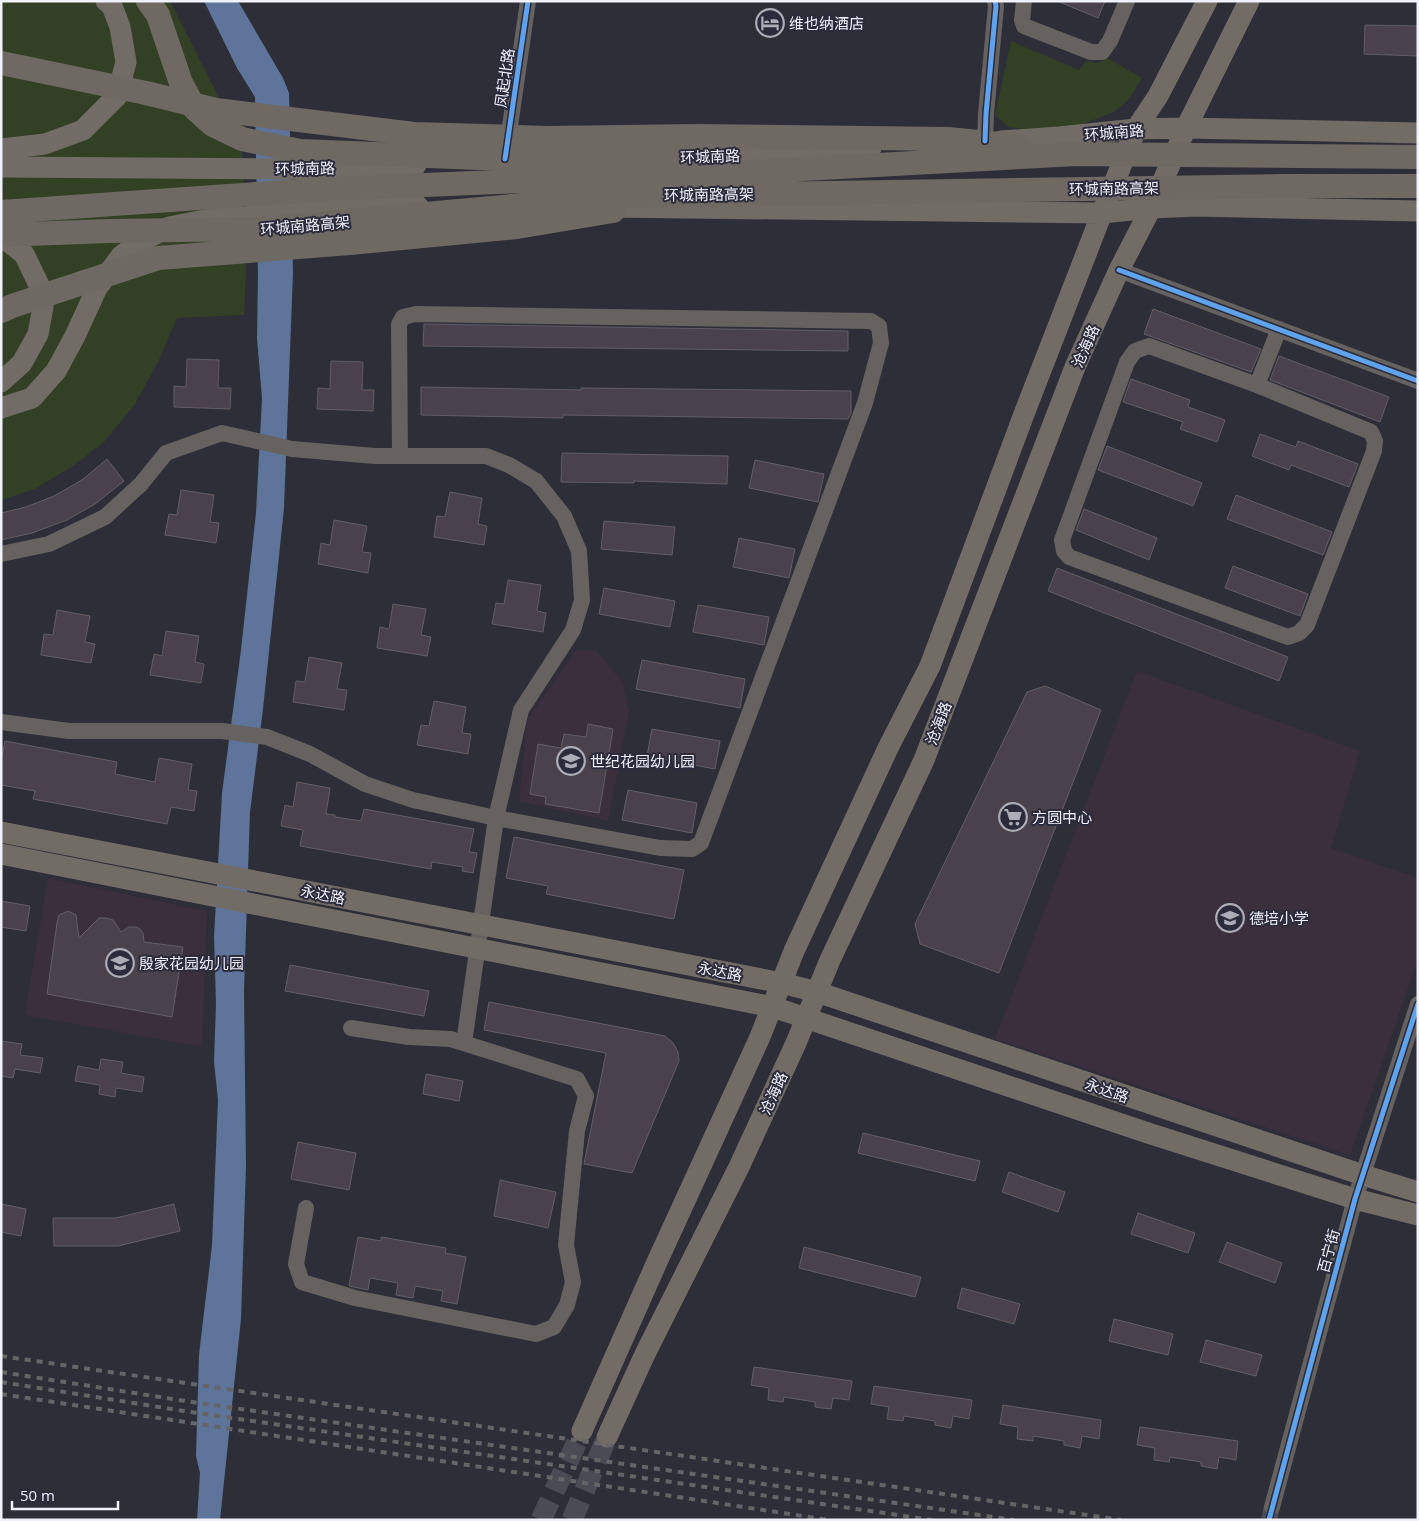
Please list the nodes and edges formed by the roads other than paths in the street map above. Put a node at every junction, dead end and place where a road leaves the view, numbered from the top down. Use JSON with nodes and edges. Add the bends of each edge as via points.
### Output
{"nodes":[{"id":1,"x":148,"y":1,"type":"edge"},
{"id":2,"x":528,"y":1,"type":"edge"},
{"id":3,"x":1024,"y":1,"type":"edge"},
{"id":4,"x":1127,"y":1,"type":"edge"},
{"id":5,"x":1207,"y":1,"type":"edge"},
{"id":6,"x":1249,"y":1,"type":"edge"},
{"id":7,"x":109,"y":4,"type":"edge"},
{"id":8,"x":995,"y":7,"type":"edge"},
{"id":9,"x":1022,"y":20,"type":"junction"},
{"id":10,"x":1,"y":63,"type":"edge"},
{"id":11,"x":1186,"y":128,"type":"junction"},
{"id":12,"x":1136,"y":129,"type":"junction"},
{"id":13,"x":1418,"y":133,"type":"edge"},
{"id":14,"x":985,"y":142,"type":"junction"},
{"id":15,"x":1,"y":149,"type":"edge"},
{"id":16,"x":1076,"y":154,"type":"junction"},
{"id":17,"x":711,"y":157,"type":"junction"},
{"id":18,"x":1418,"y":157,"type":"edge"},
{"id":19,"x":506,"y":159,"type":"junction"},
{"id":20,"x":301,"y":160,"type":"junction"},
{"id":21,"x":1,"y":167,"type":"edge"},
{"id":22,"x":1418,"y":186,"type":"edge"},
{"id":23,"x":1,"y":200,"type":"edge"},
{"id":24,"x":720,"y":201,"type":"junction"},
{"id":25,"x":1151,"y":208,"type":"junction"},
{"id":26,"x":304,"y":210,"type":"junction"},
{"id":27,"x":1418,"y":211,"type":"edge"},
{"id":28,"x":1,"y":212,"type":"edge"},
{"id":29,"x":1102,"y":213,"type":"junction"},
{"id":30,"x":1,"y":235,"type":"edge"},
{"id":31,"x":1119,"y":270,"type":"junction"},
{"id":32,"x":1,"y":311,"type":"edge"},
{"id":33,"x":1278,"y":329,"type":"junction"},
{"id":34,"x":1418,"y":380,"type":"edge"},
{"id":35,"x":1,"y":382,"type":"edge"},
{"id":36,"x":1257,"y":385,"type":"junction"},
{"id":37,"x":1,"y":408,"type":"edge"},
{"id":38,"x":400,"y":456,"type":"junction"},
{"id":39,"x":1,"y":554,"type":"edge"},
{"id":40,"x":1,"y":722,"type":"edge"},
{"id":41,"x":496,"y":818,"type":"junction"},
{"id":42,"x":1,"y":832,"type":"edge"},
{"id":43,"x":1,"y":854,"type":"edge"},
{"id":44,"x":481,"y":924,"type":"junction"},
{"id":45,"x":477,"y":948,"type":"junction"},
{"id":46,"x":782,"y":983,"type":"junction"},
{"id":47,"x":817,"y":992,"type":"junction"},
{"id":48,"x":1418,"y":1004,"type":"edge"},
{"id":49,"x":773,"y":1007,"type":"junction"},
{"id":50,"x":806,"y":1018,"type":"junction"},
{"id":51,"x":351,"y":1028,"type":"dead end"},
{"id":52,"x":464,"y":1043,"type":"junction"},
{"id":53,"x":1363,"y":1175,"type":"junction"},
{"id":54,"x":1418,"y":1192,"type":"edge"},
{"id":55,"x":1355,"y":1199,"type":"junction"},
{"id":56,"x":306,"y":1208,"type":"dead end"},
{"id":57,"x":1418,"y":1215,"type":"edge"},
{"id":58,"x":582,"y":1431,"type":"tunnel mouth"},
{"id":59,"x":607,"y":1437,"type":"tunnel mouth"},
{"id":60,"x":1272,"y":1508,"type":"tunnel mouth"}],
"edges":[{"from":1,"to":20,"type":"highway","via":[[158,15],[181,83],[196,109],[213,124],[242,139]]},
{"from":2,"to":19,"type":"street","name":"凤起北路"},
{"from":3,"to":9,"type":"street"},
{"from":4,"to":9,"type":"street","via":[[1102,52],[1091,52],[1024,26]]},
{"from":5,"to":12,"type":"main road","name":"沧海路","via":[[1158,96]]},
{"from":6,"to":11,"type":"main road","name":"沧海路"},
{"from":7,"to":15,"type":"main road","via":[[120,27],[126,62],[117,96],[84,130],[45,144]]},
{"from":8,"to":9,"type":"street"},
{"from":8,"to":14,"type":"street"},
{"from":10,"to":16,"type":"highway","bridge":true,"via":[[216,110],[414,134],[548,138],[948,139]]},
{"from":11,"to":12,"type":"main road","name":"环城南路"},
{"from":11,"to":13,"type":"main road","name":"环城南路"},
{"from":11,"to":25,"type":"main road","name":"沧海路"},
{"from":12,"to":14,"type":"main road","name":"环城南路"},
{"from":12,"to":29,"type":"main road","name":"沧海路"},
{"from":14,"to":17,"type":"main road","name":"环城南路"},
{"from":16,"to":18,"type":"highway","name":"环城南路高架","bridge":true},
{"from":16,"to":28,"type":"highway","name":"环城南路高架","bridge":true,"via":[[766,171],[326,189]]},
{"from":17,"to":19,"type":"highway"},
{"from":17,"to":20,"type":"main road","name":"环城南路"},
{"from":19,"to":20,"type":"highway"},
{"from":20,"to":21,"type":"main road","name":"环城南路"},
{"from":22,"to":24,"type":"highway","name":"环城南路高架","bridge":true,"via":[[1282,186]]},
{"from":23,"to":26,"type":"main road","bridge":true},
{"from":24,"to":26,"type":"main road"},
{"from":24,"to":29,"type":"main road"},
{"from":24,"to":30,"type":"highway","name":"环城南路高架","bridge":true,"via":[[622,196],[261,229]]},
{"from":24,"to":32,"type":"highway","bridge":true,"via":[[516,227],[158,258]]},
{"from":25,"to":27,"type":"main road","via":[[1196,206]]},
{"from":25,"to":29,"type":"main road"},
{"from":25,"to":31,"type":"main road","name":"沧海路"},
{"from":26,"to":37,"type":"main road","bridge":true,"via":[[215,218],[169,227],[140,242],[121,256],[97,288],[56,371],[32,398]]},
{"from":29,"to":46,"type":"main road","name":"沧海路","via":[[930,666],[888,748]]},
{"from":30,"to":35,"type":"main road","via":[[24,254],[39,285],[43,307],[38,334],[22,363]]},
{"from":31,"to":33,"type":"street"},
{"from":31,"to":47,"type":"main road","name":"沧海路","via":[[1075,367],[924,760]]},
{"from":33,"to":34,"type":"street"},
{"from":33,"to":36,"type":"street"},
{"from":36,"to":36,"type":"street","via":[[1149,346],[1135,351],[1127,362],[1062,540],[1069,557],[1288,637],[1299,633],[1310,616],[1374,451],[1375,441],[1371,432]]},
{"from":38,"to":39,"type":"street","via":[[292,449],[222,433],[166,453],[141,484],[105,517],[49,544]]},
{"from":38,"to":41,"type":"street","via":[[486,456],[509,465],[536,480],[564,516],[579,551],[582,600],[573,630],[521,710]]},
{"from":38,"to":41,"type":"street","via":[[399,324],[403,317],[416,314],[871,321],[879,326],[881,343],[865,402],[700,842],[692,849],[660,848]]},
{"from":40,"to":41,"type":"street","via":[[70,730],[222,732],[267,737],[310,754],[365,784],[413,800]]},
{"from":41,"to":44,"type":"street"},
{"from":42,"to":44,"type":"main road","name":"永达路"},
{"from":43,"to":45,"type":"main road","name":"永达路"},
{"from":44,"to":45,"type":"street"},
{"from":44,"to":46,"type":"main road","name":"永达路"},
{"from":45,"to":49,"type":"main road","name":"永达路"},
{"from":45,"to":52,"type":"street"},
{"from":46,"to":47,"type":"main road","name":"永达路"},
{"from":46,"to":49,"type":"main road","name":"沧海路"},
{"from":47,"to":50,"type":"main road","name":"沧海路"},
{"from":47,"to":53,"type":"main road","name":"永达路"},
{"from":48,"to":53,"type":"street","name":"百宁街"},
{"from":49,"to":50,"type":"main road","name":"永达路"},
{"from":49,"to":58,"type":"main road","name":"沧海路"},
{"from":50,"to":55,"type":"main road","name":"永达路"},
{"from":50,"to":59,"type":"main road","name":"沧海路","via":[[739,1167],[644,1354]]},
{"from":51,"to":52,"type":"street"},
{"from":52,"to":56,"type":"street","via":[[577,1078],[586,1096],[577,1131],[566,1244],[573,1282],[567,1305],[554,1327],[536,1334],[355,1298],[302,1282],[296,1264]]},
{"from":53,"to":54,"type":"main road","name":"永达路"},
{"from":53,"to":55,"type":"street","name":"百宁街"},
{"from":55,"to":57,"type":"main road","name":"永达路"},
{"from":55,"to":60,"type":"street","name":"百宁街"}]}
